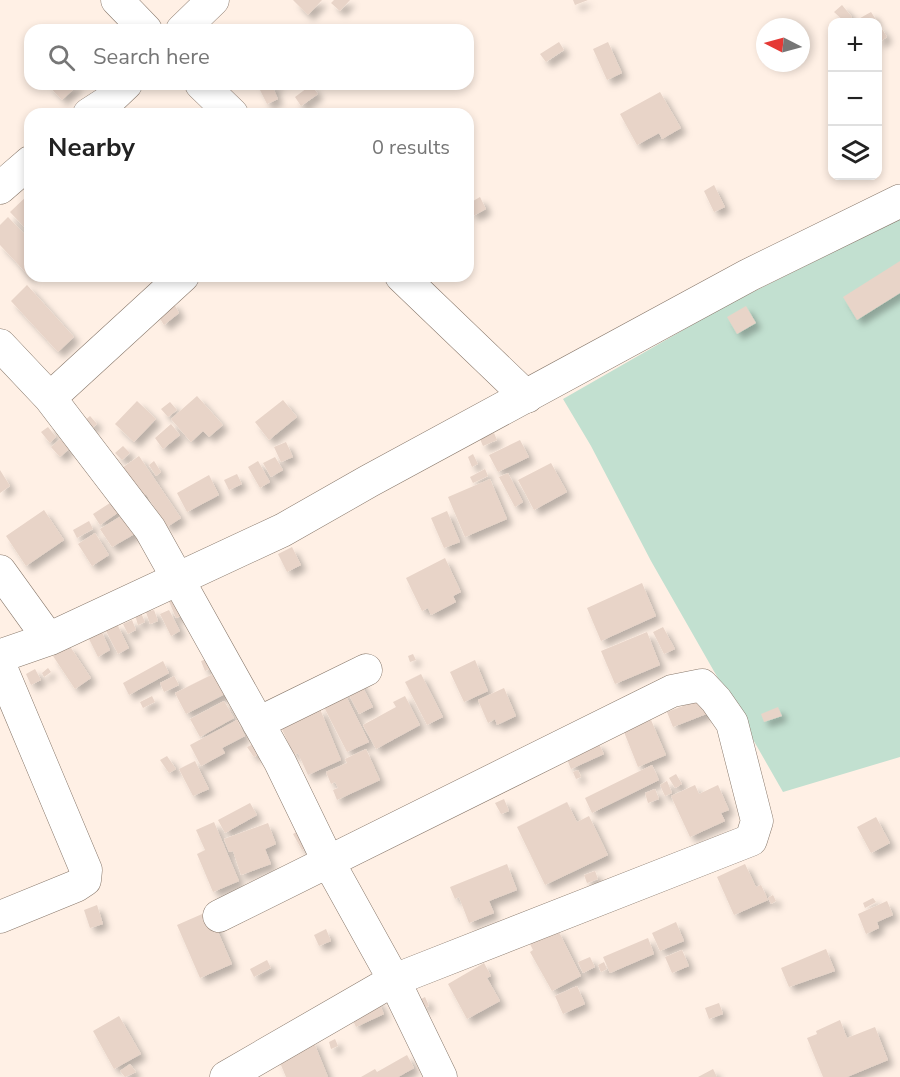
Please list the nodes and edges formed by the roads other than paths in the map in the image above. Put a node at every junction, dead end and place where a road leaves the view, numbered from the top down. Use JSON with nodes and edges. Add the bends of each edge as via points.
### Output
{"nodes":[{"id":1,"x":117,"y":0,"type":"edge"},
{"id":2,"x":213,"y":0,"type":"edge"},
{"id":3,"x":140,"y":24,"type":"edge"},
{"id":4,"x":188,"y":24,"type":"edge"},
{"id":5,"x":120,"y":90,"type":"edge"},
{"id":6,"x":207,"y":90,"type":"edge"},
{"id":7,"x":98,"y":108,"type":"edge"},
{"id":8,"x":226,"y":108,"type":"edge"},
{"id":9,"x":24,"y":167,"type":"edge"},
{"id":10,"x":0,"y":188,"type":"edge"},
{"id":11,"x":900,"y":201,"type":"edge"},
{"id":12,"x":176,"y":282,"type":"edge"},
{"id":13,"x":407,"y":282,"type":"edge"},
{"id":14,"x":0,"y":345,"type":"edge"},
{"id":15,"x":50,"y":398,"type":"junction"},
{"id":16,"x":527,"y":398,"type":"junction"},
{"id":17,"x":0,"y":571,"type":"edge"},
{"id":18,"x":176,"y":578,"type":"junction"},
{"id":19,"x":50,"y":639,"type":"junction"},
{"id":20,"x":0,"y":656,"type":"edge"},
{"id":21,"x":0,"y":665,"type":"edge"},
{"id":22,"x":366,"y":670,"type":"dead end"},
{"id":23,"x":258,"y":723,"type":"junction"},
{"id":24,"x":328,"y":861,"type":"junction"},
{"id":25,"x":219,"y":916,"type":"dead end"},
{"id":26,"x":0,"y":917,"type":"edge"},
{"id":27,"x":394,"y":980,"type":"junction"},
{"id":28,"x":226,"y":1077,"type":"edge"},
{"id":29,"x":441,"y":1077,"type":"edge"}],
"edges":[{"from":1,"to":3,"type":"street"},
{"from":2,"to":4,"type":"street"},
{"from":5,"to":7,"type":"street"},
{"from":6,"to":8,"type":"street"},
{"from":9,"to":10,"type":"street"},
{"from":11,"to":16,"type":"highway","via":[[749,275]]},
{"from":12,"to":15,"type":"street"},
{"from":13,"to":16,"type":"street"},
{"from":14,"to":15,"type":"street"},
{"from":15,"to":18,"type":"street","via":[[150,529]]},
{"from":16,"to":18,"type":"highway","via":[[283,530]]},
{"from":17,"to":19,"type":"street"},
{"from":18,"to":19,"type":"highway"},
{"from":18,"to":23,"type":"street"},
{"from":19,"to":20,"type":"highway"},
{"from":21,"to":26,"type":"street","via":[[86,870],[86,879]]},
{"from":22,"to":23,"type":"street"},
{"from":23,"to":24,"type":"street"},
{"from":24,"to":25,"type":"street"},
{"from":24,"to":27,"type":"street"},
{"from":24,"to":27,"type":"street","via":[[672,691],[702,685],[732,723],[757,821],[751,840]]},
{"from":27,"to":28,"type":"street"},
{"from":27,"to":29,"type":"street"}]}
